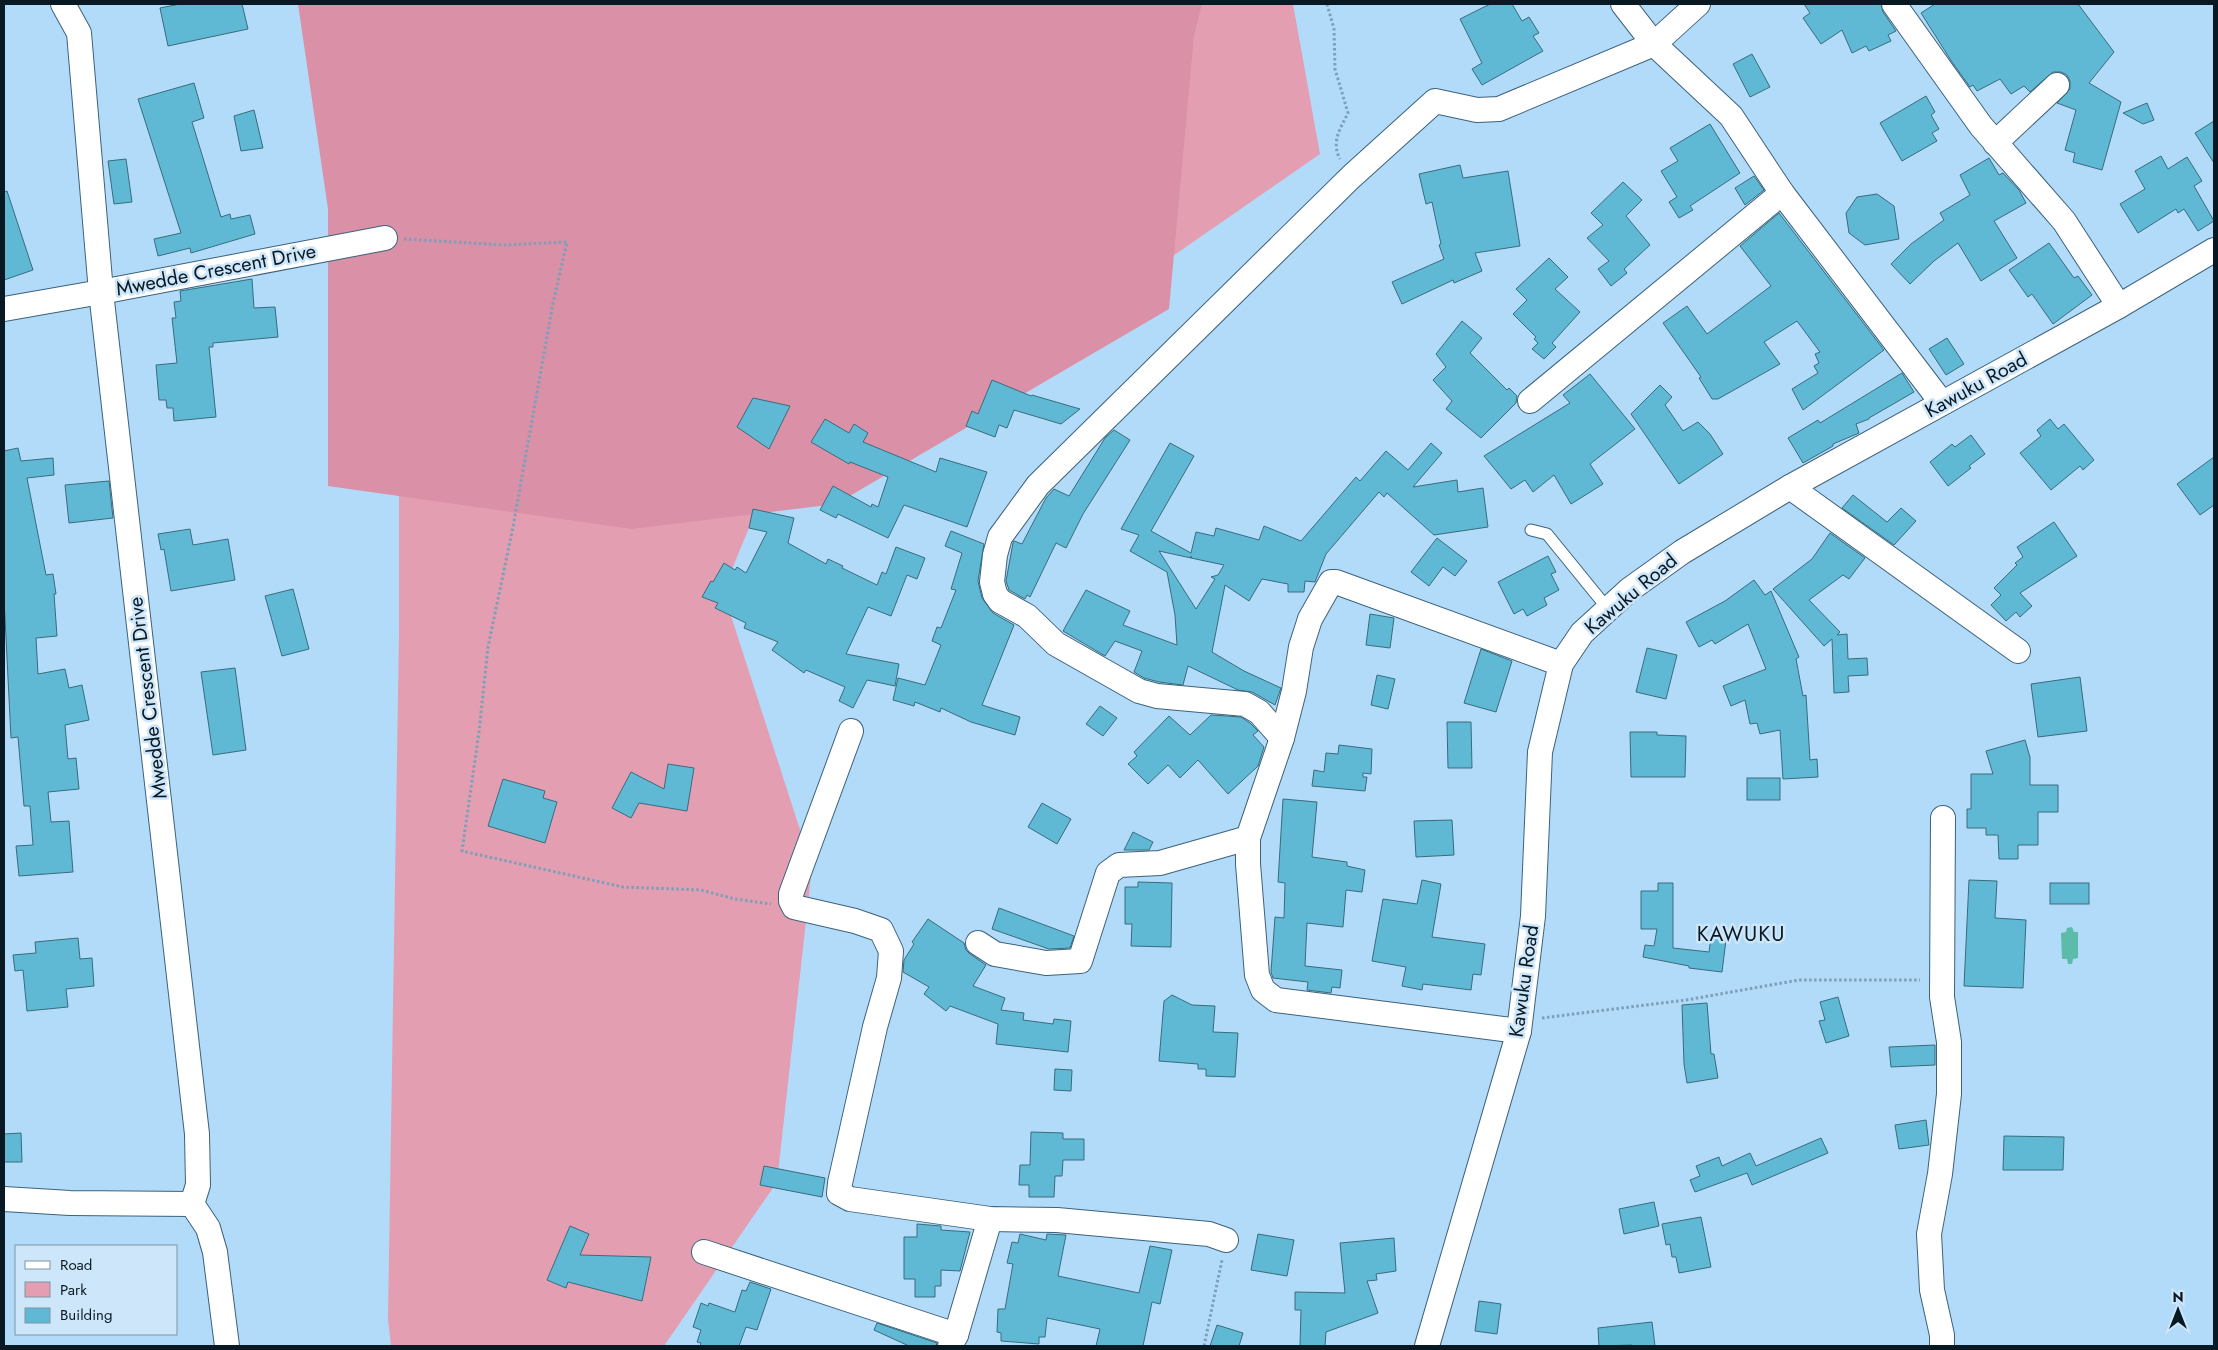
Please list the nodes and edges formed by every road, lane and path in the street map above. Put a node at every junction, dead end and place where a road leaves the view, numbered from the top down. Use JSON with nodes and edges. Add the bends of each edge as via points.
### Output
{"nodes":[{"id":1,"x":64,"y":4,"type":"edge"},
{"id":2,"x":1328,"y":4,"type":"edge"},
{"id":3,"x":1623,"y":4,"type":"edge"},
{"id":4,"x":1698,"y":4,"type":"edge"},
{"id":5,"x":1894,"y":4,"type":"edge"},
{"id":6,"x":1654,"y":44,"type":"junction"},
{"id":7,"x":2057,"y":85,"type":"dead end"},
{"id":8,"x":1995,"y":143,"type":"junction"},
{"id":9,"x":1351,"y":177,"type":"junction"},
{"id":10,"x":1782,"y":192,"type":"junction"},
{"id":11,"x":385,"y":238,"type":"joint"},
{"id":12,"x":2214,"y":250,"type":"edge"},
{"id":13,"x":101,"y":292,"type":"junction"},
{"id":14,"x":2119,"y":306,"type":"junction"},
{"id":15,"x":4,"y":309,"type":"edge"},
{"id":16,"x":1530,"y":401,"type":"dead end"},
{"id":17,"x":1942,"y":403,"type":"junction"},
{"id":18,"x":1790,"y":487,"type":"junction"},
{"id":19,"x":1531,"y":530,"type":"dead end"},
{"id":20,"x":1608,"y":609,"type":"junction"},
{"id":21,"x":2018,"y":651,"type":"dead end"},
{"id":22,"x":1561,"y":664,"type":"junction"},
{"id":23,"x":851,"y":731,"type":"dead end"},
{"id":24,"x":1282,"y":738,"type":"junction"},
{"id":25,"x":1942,"y":818,"type":"dead end"},
{"id":26,"x":1248,"y":838,"type":"junction"},
{"id":27,"x":794,"y":907,"type":"junction"},
{"id":28,"x":978,"y":943,"type":"dead end"},
{"id":29,"x":1943,"y":983,"type":"junction"},
{"id":30,"x":1520,"y":1026,"type":"junction"},
{"id":31,"x":4,"y":1199,"type":"edge"},
{"id":32,"x":192,"y":1204,"type":"junction"},
{"id":33,"x":990,"y":1219,"type":"junction"},
{"id":34,"x":1226,"y":1240,"type":"joint"},
{"id":35,"x":704,"y":1252,"type":"dead end"},
{"id":36,"x":953,"y":1340,"type":"edge"},
{"id":37,"x":227,"y":1346,"type":"edge"},
{"id":38,"x":1204,"y":1346,"type":"edge"},
{"id":39,"x":1427,"y":1346,"type":"edge"},
{"id":40,"x":1942,"y":1346,"type":"edge"}],
"edges":[{"from":1,"to":13,"type":"street","via":[[79,33]]},
{"from":2,"to":9,"type":"path","via":[[1334,28],[1335,69],[1348,113],[1335,140],[1337,154]]},
{"from":3,"to":6,"type":"street"},
{"from":4,"to":6,"type":"street"},
{"from":5,"to":8,"type":"street"},
{"from":6,"to":9,"type":"street","via":[[1499,109],[1477,110],[1435,101]]},
{"from":6,"to":10,"type":"street","via":[[1731,116]]},
{"from":7,"to":8,"type":"street"},
{"from":8,"to":14,"type":"street","via":[[2064,221]]},
{"from":9,"to":24,"type":"street","via":[[1038,485],[1000,537],[992,574],[1000,601],[1027,616],[1056,644],[1139,691],[1157,696],[1245,704],[1259,712]]},
{"from":10,"to":16,"type":"street"},
{"from":10,"to":17,"type":"street"},
{"from":11,"to":13,"type":"street","name":"Mwedde Crescent Drive"},
{"from":11,"to":27,"type":"path","via":[[505,245],[567,242],[488,647],[462,851],[623,887],[701,890],[735,899]]},
{"from":12,"to":14,"type":"street","name":"Kawuku Road"},
{"from":13,"to":15,"type":"street"},
{"from":13,"to":32,"type":"street","name":"Mwedde Crescent Drive","via":[[198,1134],[198,1185]]},
{"from":14,"to":17,"type":"street","name":"Kawuku Road"},
{"from":17,"to":18,"type":"street","name":"Kawuku Road"},
{"from":18,"to":20,"type":"street","name":"Kawuku Road","via":[[1682,552]]},
{"from":18,"to":21,"type":"street"},
{"from":19,"to":20,"type":"lane","via":[[1547,534]]},
{"from":20,"to":22,"type":"street","name":"Kawuku Road","via":[[1582,633]]},
{"from":22,"to":24,"type":"street","via":[[1334,581],[1310,619]]},
{"from":22,"to":30,"type":"street","name":"Kawuku Road","via":[[1540,752],[1533,916]]},
{"from":23,"to":27,"type":"street","via":[[791,894]]},
{"from":24,"to":26,"type":"street"},
{"from":25,"to":29,"type":"street"},
{"from":26,"to":28,"type":"street","via":[[1160,863],[1119,865],[1108,873],[1080,961],[1038,962],[995,954]]},
{"from":26,"to":30,"type":"street","via":[[1257,975],[1267,994],[1276,1000]]},
{"from":27,"to":33,"type":"street","via":[[881,930],[891,951],[889,978],[875,1027],[839,1193],[850,1199]]},
{"from":29,"to":30,"type":"path","via":[[1926,980],[1800,980]]},
{"from":29,"to":40,"type":"street","via":[[1949,1094],[1929,1234],[1932,1290]]},
{"from":30,"to":39,"type":"street","name":"Kawuku Road"},
{"from":31,"to":32,"type":"street","via":[[70,1204]]},
{"from":32,"to":37,"type":"street","via":[[208,1228],[215,1252]]},
{"from":33,"to":34,"type":"street","via":[[1066,1221],[1209,1234]]},
{"from":33,"to":36,"type":"street"},
{"from":34,"to":38,"type":"path"},
{"from":35,"to":36,"type":"street"}]}
